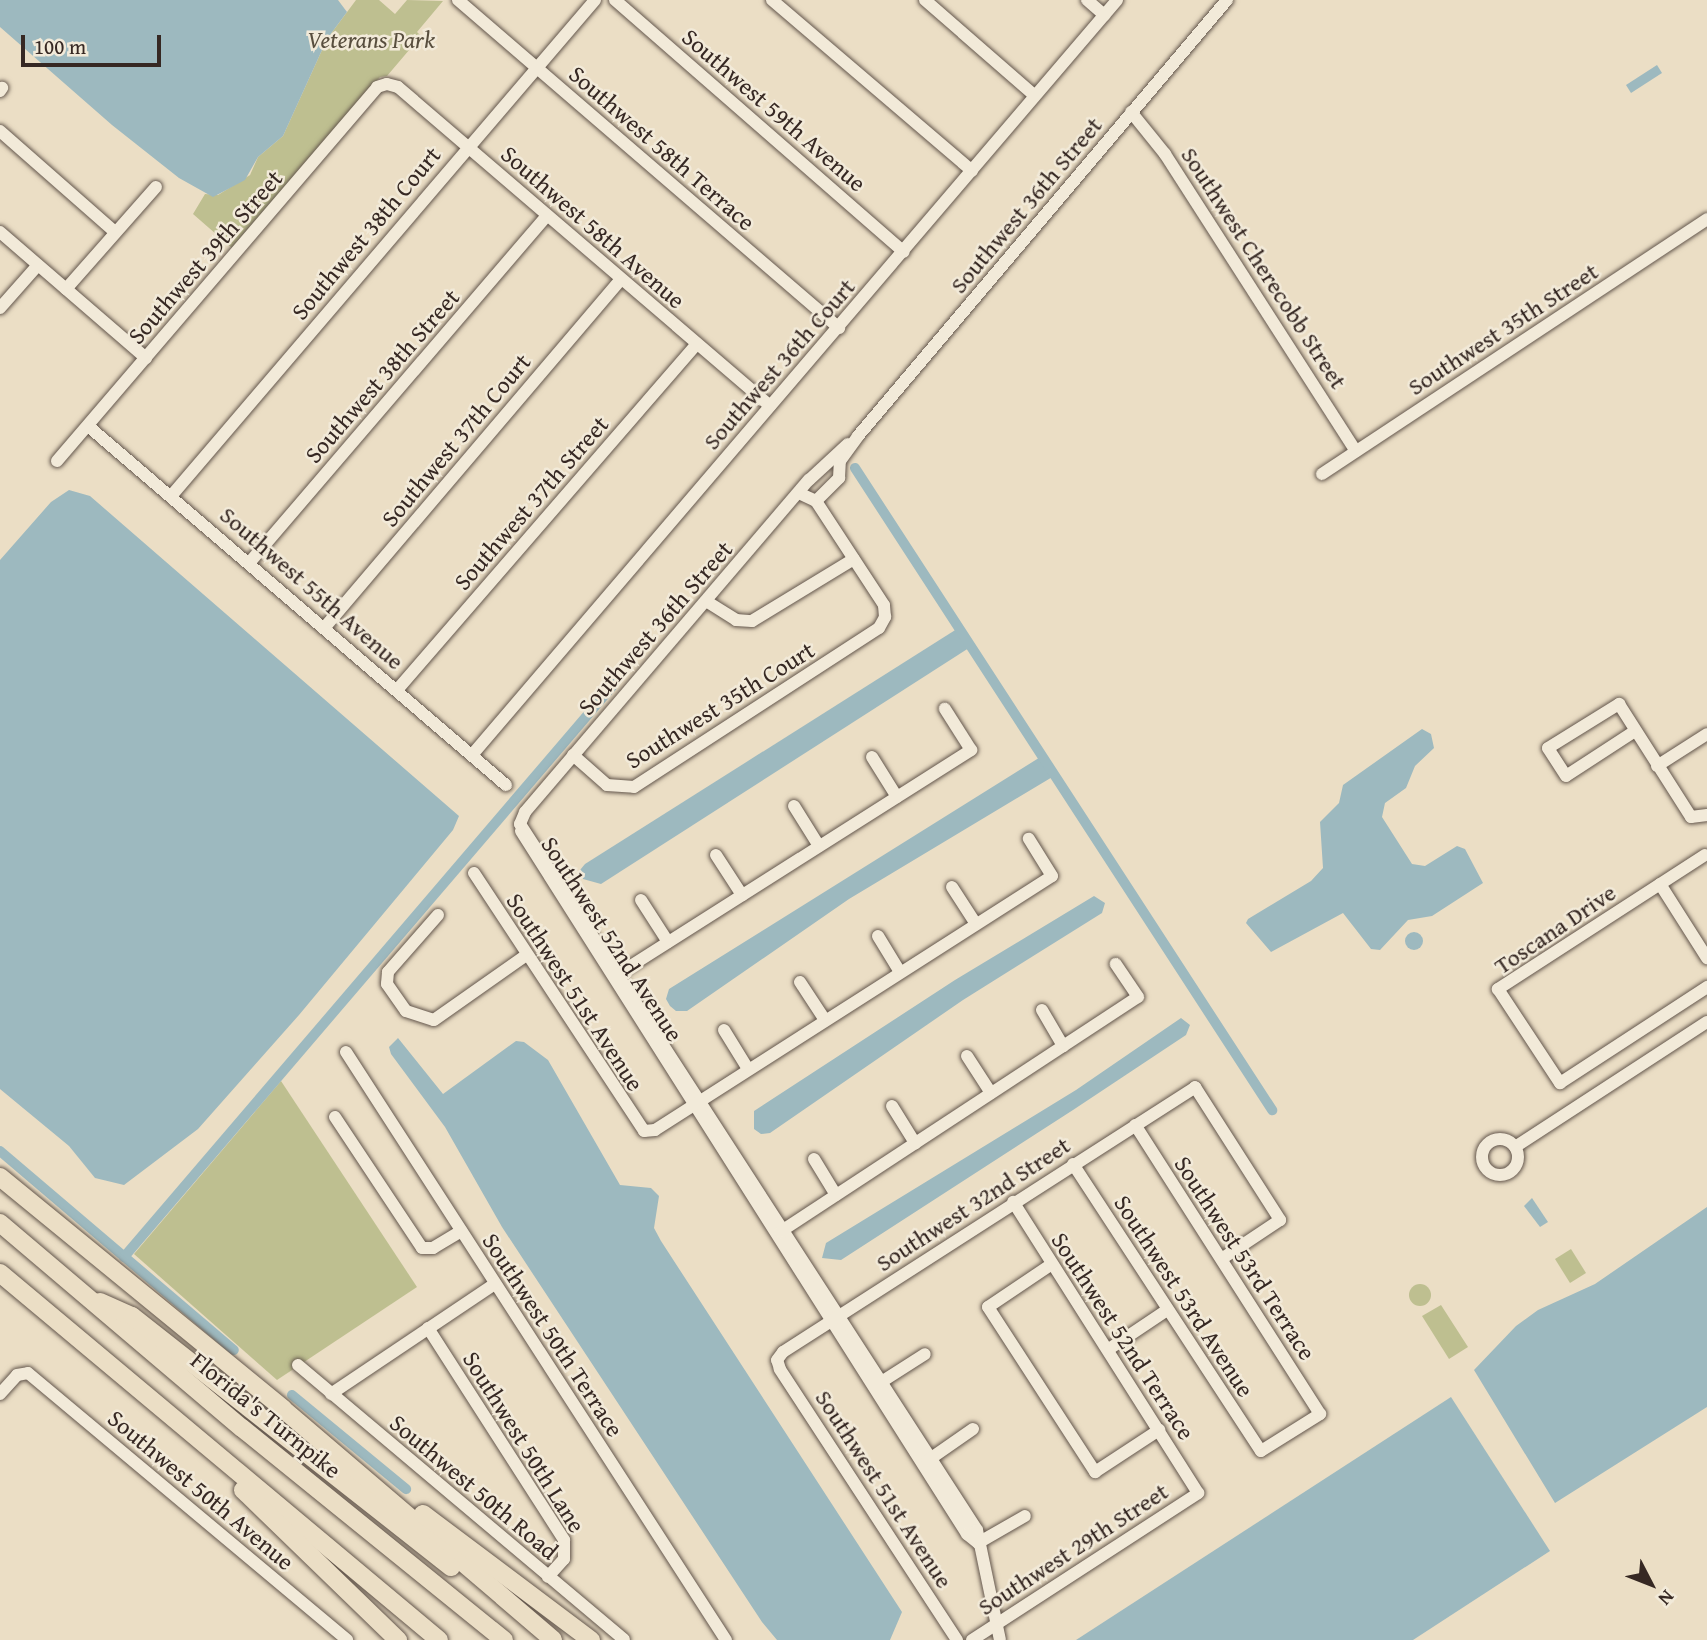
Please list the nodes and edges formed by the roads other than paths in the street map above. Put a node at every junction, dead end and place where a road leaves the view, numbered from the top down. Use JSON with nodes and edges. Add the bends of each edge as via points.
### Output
{"nodes":[{"id":1,"x":458,"y":0,"type":"edge"},
{"id":2,"x":595,"y":0,"type":"edge"},
{"id":3,"x":615,"y":0,"type":"edge"},
{"id":4,"x":772,"y":0,"type":"edge"},
{"id":5,"x":925,"y":0,"type":"edge"},
{"id":6,"x":1087,"y":0,"type":"edge"},
{"id":7,"x":1116,"y":0,"type":"edge"},
{"id":8,"x":1227,"y":0,"type":"edge"},
{"id":9,"x":1104,"y":15,"type":"junction"},
{"id":10,"x":537,"y":68,"type":"junction"},
{"id":11,"x":387,"y":84,"type":"joint"},
{"id":12,"x":1034,"y":95,"type":"junction"},
{"id":13,"x":1131,"y":112,"type":"junction"},
{"id":14,"x":0,"y":131,"type":"edge"},
{"id":15,"x":467,"y":146,"type":"junction"},
{"id":16,"x":972,"y":170,"type":"junction"},
{"id":17,"x":156,"y":187,"type":"dead end"},
{"id":18,"x":546,"y":216,"type":"junction"},
{"id":19,"x":1707,"y":219,"type":"edge"},
{"id":20,"x":0,"y":232,"type":"edge"},
{"id":21,"x":115,"y":232,"type":"junction"},
{"id":22,"x":904,"y":252,"type":"junction"},
{"id":23,"x":38,"y":265,"type":"junction"},
{"id":24,"x":620,"y":279,"type":"junction"},
{"id":25,"x":66,"y":289,"type":"junction"},
{"id":26,"x":0,"y":308,"type":"edge"},
{"id":27,"x":839,"y":328,"type":"junction"},
{"id":28,"x":697,"y":344,"type":"junction"},
{"id":29,"x":146,"y":358,"type":"junction"},
{"id":30,"x":770,"y":406,"type":"junction"},
{"id":31,"x":88,"y":426,"type":"junction"},
{"id":32,"x":858,"y":436,"type":"junction"},
{"id":33,"x":1356,"y":451,"type":"junction"},
{"id":34,"x":57,"y":461,"type":"dead end"},
{"id":35,"x":821,"y":469,"type":"junction"},
{"id":36,"x":1322,"y":474,"type":"dead end"},
{"id":37,"x":801,"y":494,"type":"junction"},
{"id":38,"x":172,"y":495,"type":"junction"},
{"id":39,"x":821,"y":497,"type":"junction"},
{"id":40,"x":854,"y":559,"type":"junction"},
{"id":41,"x":250,"y":562,"type":"junction"},
{"id":42,"x":706,"y":601,"type":"junction"},
{"id":43,"x":325,"y":627,"type":"junction"},
{"id":44,"x":397,"y":690,"type":"junction"},
{"id":45,"x":945,"y":709,"type":"dead end"},
{"id":46,"x":1635,"y":731,"type":"junction"},
{"id":47,"x":1707,"y":734,"type":"edge"},
{"id":48,"x":472,"y":755,"type":"junction"},
{"id":49,"x":573,"y":755,"type":"junction"},
{"id":50,"x":872,"y":757,"type":"dead end"},
{"id":51,"x":1657,"y":766,"type":"junction"},
{"id":52,"x":506,"y":785,"type":"dead end"},
{"id":53,"x":897,"y":797,"type":"junction"},
{"id":54,"x":794,"y":806,"type":"dead end"},
{"id":55,"x":1705,"y":816,"type":"edge"},
{"id":56,"x":520,"y":824,"type":"joint"},
{"id":57,"x":1029,"y":839,"type":"dead end"},
{"id":58,"x":819,"y":846,"type":"junction"},
{"id":59,"x":716,"y":855,"type":"dead end"},
{"id":60,"x":1705,"y":855,"type":"dead end"},
{"id":61,"x":474,"y":873,"type":"dead end"},
{"id":62,"x":1660,"y":884,"type":"junction"},
{"id":63,"x":952,"y":887,"type":"dead end"},
{"id":64,"x":742,"y":895,"type":"junction"},
{"id":65,"x":641,"y":900,"type":"dead end"},
{"id":66,"x":438,"y":915,"type":"dead end"},
{"id":67,"x":976,"y":924,"type":"junction"},
{"id":68,"x":878,"y":936,"type":"dead end"},
{"id":69,"x":668,"y":942,"type":"junction"},
{"id":70,"x":525,"y":956,"type":"junction"},
{"id":71,"x":1707,"y":958,"type":"edge"},
{"id":72,"x":1116,"y":964,"type":"dead end"},
{"id":73,"x":900,"y":972,"type":"junction"},
{"id":74,"x":616,"y":976,"type":"junction"},
{"id":75,"x":800,"y":982,"type":"dead end"},
{"id":76,"x":1707,"y":987,"type":"edge"},
{"id":77,"x":1042,"y":1010,"type":"dead end"},
{"id":78,"x":825,"y":1020,"type":"junction"},
{"id":79,"x":1707,"y":1022,"type":"edge"},
{"id":80,"x":724,"y":1030,"type":"dead end"},
{"id":81,"x":1063,"y":1046,"type":"junction"},
{"id":82,"x":346,"y":1052,"type":"dead end"},
{"id":83,"x":967,"y":1055,"type":"dead end"},
{"id":84,"x":748,"y":1069,"type":"junction"},
{"id":85,"x":991,"y":1093,"type":"junction"},
{"id":86,"x":697,"y":1102,"type":"junction"},
{"id":87,"x":892,"y":1106,"type":"dead end"},
{"id":88,"x":335,"y":1117,"type":"dead end"},
{"id":89,"x":1135,"y":1125,"type":"junction"},
{"id":90,"x":915,"y":1143,"type":"junction"},
{"id":91,"x":1515,"y":1147,"type":"dead end"},
{"id":92,"x":814,"y":1159,"type":"dead end"},
{"id":93,"x":1073,"y":1164,"type":"junction"},
{"id":94,"x":0,"y":1177,"type":"edge"},
{"id":95,"x":836,"y":1195,"type":"junction"},
{"id":96,"x":1013,"y":1202,"type":"junction"},
{"id":97,"x":0,"y":1223,"type":"edge"},
{"id":98,"x":461,"y":1231,"type":"junction"},
{"id":99,"x":780,"y":1231,"type":"junction"},
{"id":100,"x":1223,"y":1258,"type":"junction"},
{"id":101,"x":1052,"y":1264,"type":"junction"},
{"id":102,"x":0,"y":1273,"type":"edge"},
{"id":103,"x":495,"y":1284,"type":"junction"},
{"id":104,"x":83,"y":1296,"type":"junction"},
{"id":105,"x":1167,"y":1310,"type":"junction"},
{"id":106,"x":836,"y":1318,"type":"junction"},
{"id":107,"x":428,"y":1328,"type":"junction"},
{"id":108,"x":1109,"y":1349,"type":"junction"},
{"id":109,"x":925,"y":1353,"type":"dead end"},
{"id":110,"x":777,"y":1360,"type":"joint"},
{"id":111,"x":298,"y":1365,"type":"dead end"},
{"id":112,"x":879,"y":1384,"type":"junction"},
{"id":113,"x":0,"y":1394,"type":"edge"},
{"id":114,"x":331,"y":1394,"type":"junction"},
{"id":115,"x":283,"y":1409,"type":"junction"},
{"id":116,"x":173,"y":1421,"type":"junction"},
{"id":117,"x":972,"y":1429,"type":"dead end"},
{"id":118,"x":1159,"y":1430,"type":"junction"},
{"id":119,"x":1261,"y":1451,"type":"joint"},
{"id":120,"x":928,"y":1461,"type":"junction"},
{"id":121,"x":1198,"y":1493,"type":"joint"},
{"id":122,"x":1025,"y":1516,"type":"dead end"},
{"id":123,"x":978,"y":1543,"type":"junction"},
{"id":124,"x":548,"y":1577,"type":"junction"},
{"id":125,"x":996,"y":1625,"type":"junction"},
{"id":126,"x":346,"y":1640,"type":"edge"},
{"id":127,"x":398,"y":1640,"type":"edge"},
{"id":128,"x":439,"y":1640,"type":"edge"},
{"id":129,"x":504,"y":1640,"type":"edge"},
{"id":130,"x":553,"y":1640,"type":"edge"},
{"id":131,"x":591,"y":1640,"type":"edge"},
{"id":132,"x":624,"y":1640,"type":"edge"},
{"id":133,"x":726,"y":1640,"type":"edge"},
{"id":134,"x":957,"y":1640,"type":"edge"},
{"id":135,"x":972,"y":1640,"type":"edge"},
{"id":136,"x":1000,"y":1640,"type":"edge"}],
"edges":[{"from":1,"to":10,"type":"street","name":"Southwest 58th Terrace"},
{"from":2,"to":10,"type":"street","name":"Southwest 38th Court"},
{"from":3,"to":22,"type":"street","name":"Southwest 59th Avenue"},
{"from":4,"to":16,"type":"street"},
{"from":5,"to":12,"type":"street"},
{"from":6,"to":9,"type":"street"},
{"from":7,"to":9,"type":"street","name":"Southwest 36th Court"},
{"from":8,"to":13,"type":"street","name":"Southwest 36th Street"},
{"from":9,"to":12,"type":"street","name":"Southwest 36th Court"},
{"from":10,"to":15,"type":"street","name":"Southwest 38th Court"},
{"from":10,"to":27,"type":"street","name":"Southwest 58th Terrace"},
{"from":11,"to":15,"type":"street","name":"Southwest 58th Avenue","via":[[398,87]]},
{"from":11,"to":29,"type":"street","name":"Southwest 39th Street","via":[[377,87]]},
{"from":12,"to":16,"type":"street","name":"Southwest 36th Court"},
{"from":13,"to":32,"type":"street","name":"Southwest 36th Street"},
{"from":13,"to":33,"type":"street","name":"Southwest Cherecobb Street","via":[[1165,154]]},
{"from":14,"to":21,"type":"street"},
{"from":15,"to":18,"type":"street","name":"Southwest 58th Avenue"},
{"from":15,"to":38,"type":"street","name":"Southwest 38th Court"},
{"from":16,"to":22,"type":"street","name":"Southwest 36th Court"},
{"from":17,"to":21,"type":"street"},
{"from":18,"to":24,"type":"street","name":"Southwest 58th Avenue"},
{"from":18,"to":41,"type":"street","name":"Southwest 38th Street"},
{"from":19,"to":33,"type":"street","name":"Southwest 35th Street"},
{"from":20,"to":23,"type":"street"},
{"from":21,"to":25,"type":"street"},
{"from":22,"to":27,"type":"street","name":"Southwest 36th Court"},
{"from":23,"to":25,"type":"street"},
{"from":23,"to":26,"type":"street"},
{"from":24,"to":28,"type":"street","name":"Southwest 58th Avenue"},
{"from":24,"to":43,"type":"street","name":"Southwest 37th Court"},
{"from":25,"to":29,"type":"street"},
{"from":27,"to":30,"type":"street","name":"Southwest 36th Court"},
{"from":28,"to":30,"type":"street","name":"Southwest 58th Avenue"},
{"from":28,"to":44,"type":"street","name":"Southwest 37th Street"},
{"from":29,"to":31,"type":"street","name":"Southwest 39th Street"},
{"from":30,"to":48,"type":"street","name":"Southwest 36th Court"},
{"from":31,"to":34,"type":"street","name":"Southwest 39th Street"},
{"from":31,"to":38,"type":"street","name":"Southwest 55th Avenue"},
{"from":32,"to":35,"type":"street","name":"Southwest 36th Street"},
{"from":32,"to":39,"type":"street","name":"Southwest 36th Street","via":[[840,461],[839,478]]},
{"from":33,"to":36,"type":"street","name":"Southwest 35th Street"},
{"from":35,"to":37,"type":"street","name":"Southwest 36th Street"},
{"from":35,"to":39,"type":"street"},
{"from":37,"to":39,"type":"street"},
{"from":37,"to":42,"type":"street","name":"Southwest 36th Street"},
{"from":38,"to":41,"type":"street","name":"Southwest 55th Avenue"},
{"from":39,"to":40,"type":"street"},
{"from":40,"to":42,"type":"street","via":[[752,621],[736,620]]},
{"from":40,"to":49,"type":"street","name":"Southwest 35th Court","via":[[884,605],[885,617],[878,628],[634,787],[607,785]]},
{"from":41,"to":43,"type":"street","name":"Southwest 55th Avenue"},
{"from":42,"to":49,"type":"street","name":"Southwest 36th Street"},
{"from":43,"to":44,"type":"street","name":"Southwest 55th Avenue"},
{"from":44,"to":48,"type":"street","name":"Southwest 55th Avenue"},
{"from":45,"to":53,"type":"street","via":[[971,750]]},
{"from":46,"to":46,"type":"street","via":[[1619,705],[1548,748],[1566,776]]},
{"from":46,"to":51,"type":"street"},
{"from":47,"to":51,"type":"street"},
{"from":48,"to":52,"type":"street","name":"Southwest 55th Avenue"},
{"from":49,"to":56,"type":"street","name":"Southwest 36th Street","via":[[525,811]]},
{"from":50,"to":53,"type":"street"},
{"from":51,"to":55,"type":"street","via":[[1691,817]]},
{"from":53,"to":58,"type":"street"},
{"from":54,"to":58,"type":"street"},
{"from":56,"to":74,"type":"street","name":"Southwest 52nd Avenue","via":[[526,845]]},
{"from":57,"to":67,"type":"street","via":[[1052,876]]},
{"from":58,"to":64,"type":"street"},
{"from":59,"to":64,"type":"street"},
{"from":60,"to":62,"type":"street","name":"Toscana Drive"},
{"from":61,"to":70,"type":"street","name":"Southwest 51st Avenue"},
{"from":62,"to":71,"type":"street"},
{"from":62,"to":76,"type":"street","name":"Toscana Drive","via":[[1498,989],[1560,1083]]},
{"from":63,"to":67,"type":"street"},
{"from":64,"to":69,"type":"street"},
{"from":65,"to":69,"type":"street"},
{"from":66,"to":70,"type":"street","via":[[388,972],[387,984],[406,1011],[434,1020]]},
{"from":67,"to":73,"type":"street"},
{"from":68,"to":73,"type":"street"},
{"from":69,"to":74,"type":"street"},
{"from":70,"to":86,"type":"street","name":"Southwest 51st Avenue","via":[[644,1131],[654,1130]]},
{"from":72,"to":81,"type":"street","via":[[1138,997]]},
{"from":73,"to":78,"type":"street"},
{"from":74,"to":86,"type":"street","name":"Southwest 52nd Avenue"},
{"from":75,"to":78,"type":"street"},
{"from":77,"to":81,"type":"street"},
{"from":78,"to":84,"type":"street"},
{"from":79,"to":91,"type":"street"},
{"from":80,"to":84,"type":"street"},
{"from":81,"to":85,"type":"street"},
{"from":82,"to":98,"type":"street","name":"Southwest 50th Terrace"},
{"from":83,"to":85,"type":"street"},
{"from":84,"to":86,"type":"street"},
{"from":85,"to":90,"type":"street"},
{"from":86,"to":99,"type":"street","name":"Southwest 52nd Avenue"},
{"from":87,"to":90,"type":"street"},
{"from":88,"to":98,"type":"street","via":[[422,1248],[433,1248]]},
{"from":89,"to":93,"type":"street","name":"Southwest 32nd Street"},
{"from":89,"to":100,"type":"street","name":"Southwest 53rd Terrace"},
{"from":89,"to":100,"type":"street","name":"Southwest 32nd Street","via":[[1195,1087],[1280,1220]]},
{"from":90,"to":95,"type":"street"},
{"from":92,"to":95,"type":"street"},
{"from":93,"to":96,"type":"street","name":"Southwest 32nd Street"},
{"from":93,"to":105,"type":"street","name":"Southwest 53rd Avenue"},
{"from":94,"to":115,"type":"highway"},
{"from":95,"to":99,"type":"street"},
{"from":96,"to":101,"type":"street","name":"Southwest 52nd Terrace"},
{"from":96,"to":106,"type":"street","name":"Southwest 32nd Street"},
{"from":97,"to":104,"type":"highway","name":"Florida's Turnpike"},
{"from":98,"to":103,"type":"street","name":"Southwest 50th Terrace"},
{"from":99,"to":106,"type":"street","name":"Southwest 52nd Avenue"},
{"from":100,"to":119,"type":"street","name":"Southwest 53rd Terrace","via":[[1320,1414]]},
{"from":101,"to":108,"type":"street","name":"Southwest 52nd Terrace"},
{"from":101,"to":118,"type":"street","via":[[989,1307],[1095,1472]]},
{"from":102,"to":116,"type":"highway"},
{"from":103,"to":107,"type":"street"},
{"from":103,"to":133,"type":"street","name":"Southwest 50th Terrace"},
{"from":104,"to":129,"type":"highway","name":"Florida's Turnpike"},
{"from":104,"to":130,"type":"highway","via":[[132,1316],[278,1435]]},
{"from":105,"to":108,"type":"street"},
{"from":105,"to":119,"type":"street","name":"Southwest 53rd Avenue"},
{"from":106,"to":110,"type":"street","name":"Southwest 32nd Street"},
{"from":106,"to":112,"type":"street","name":"Southwest 52nd Avenue"},
{"from":107,"to":114,"type":"street"},
{"from":107,"to":124,"type":"street","name":"Southwest 50th Lane","via":[[564,1540],[564,1559]]},
{"from":108,"to":118,"type":"street","name":"Southwest 52nd Terrace"},
{"from":109,"to":112,"type":"street"},
{"from":110,"to":134,"type":"street","name":"Southwest 51st Avenue"},
{"from":111,"to":114,"type":"street","name":"Southwest 50th Road"},
{"from":112,"to":120,"type":"street","name":"Southwest 52nd Avenue"},
{"from":113,"to":126,"type":"street","name":"Southwest 50th Avenue","via":[[17,1375],[28,1373]]},
{"from":114,"to":124,"type":"street","name":"Southwest 50th Road"},
{"from":115,"to":130,"type":"highway"},
{"from":115,"to":131,"type":"highway"},
{"from":116,"to":127,"type":"highway"},
{"from":116,"to":128,"type":"highway"},
{"from":117,"to":120,"type":"street"},
{"from":118,"to":121,"type":"street","name":"Southwest 52nd Terrace"},
{"from":120,"to":123,"type":"street","name":"Southwest 52nd Avenue","via":[[967,1534]]},
{"from":121,"to":125,"type":"street","name":"Southwest 29th Street"},
{"from":122,"to":123,"type":"street"},
{"from":123,"to":125,"type":"street","name":"Southwest 52nd Avenue"},
{"from":124,"to":132,"type":"street","name":"Southwest 50th Road"},
{"from":125,"to":135,"type":"street","name":"Southwest 29th Street"},
{"from":125,"to":136,"type":"street","name":"Southwest 52nd Avenue"}]}
